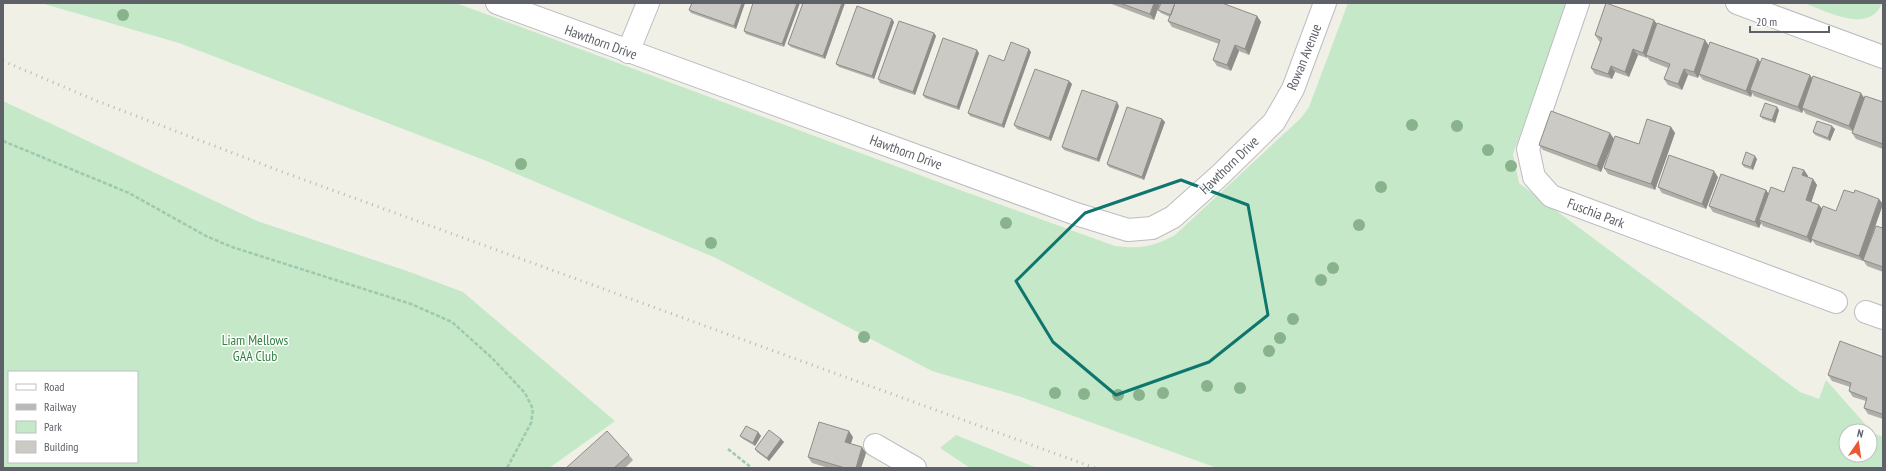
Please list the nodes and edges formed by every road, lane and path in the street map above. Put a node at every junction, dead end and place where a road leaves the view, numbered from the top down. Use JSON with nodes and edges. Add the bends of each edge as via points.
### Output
{"nodes":[{"id":1,"x":497,"y":3,"type":"edge"},
{"id":2,"x":648,"y":3,"type":"edge"},
{"id":3,"x":1325,"y":3,"type":"edge"},
{"id":4,"x":1578,"y":3,"type":"edge"},
{"id":5,"x":1737,"y":3,"type":"edge"},
{"id":6,"x":628,"y":52,"type":"junction"},
{"id":7,"x":1882,"y":55,"type":"edge"},
{"id":8,"x":1281,"y":110,"type":"joint"},
{"id":9,"x":3,"y":141,"type":"edge"},
{"id":10,"x":1836,"y":302,"type":"dead end"},
{"id":11,"x":875,"y":445,"type":"dead end"},
{"id":12,"x":728,"y":449,"type":"dead end"},
{"id":13,"x":507,"y":468,"type":"edge"},
{"id":14,"x":752,"y":468,"type":"edge"},
{"id":15,"x":915,"y":468,"type":"edge"}],
"edges":[{"from":1,"to":6,"type":"street","name":"Hawthorn Drive"},
{"from":2,"to":6,"type":"street"},
{"from":3,"to":8,"type":"street","name":"Rowan Avenue","via":[[1293,89]]},
{"from":4,"to":10,"type":"street","name":"Fuschia Park","via":[[1528,149],[1534,177],[1551,196]]},
{"from":5,"to":7,"type":"street"},
{"from":6,"to":8,"type":"street","name":"Hawthorn Drive","via":[[1076,214],[1128,230],[1152,228],[1172,217],[1219,176],[1274,122]]},
{"from":9,"to":13,"type":"path","via":[[129,193],[206,236],[232,247],[411,304],[452,322],[492,358],[525,393],[533,409],[531,423]]},
{"from":11,"to":15,"type":"street"},
{"from":12,"to":14,"type":"path"}]}
